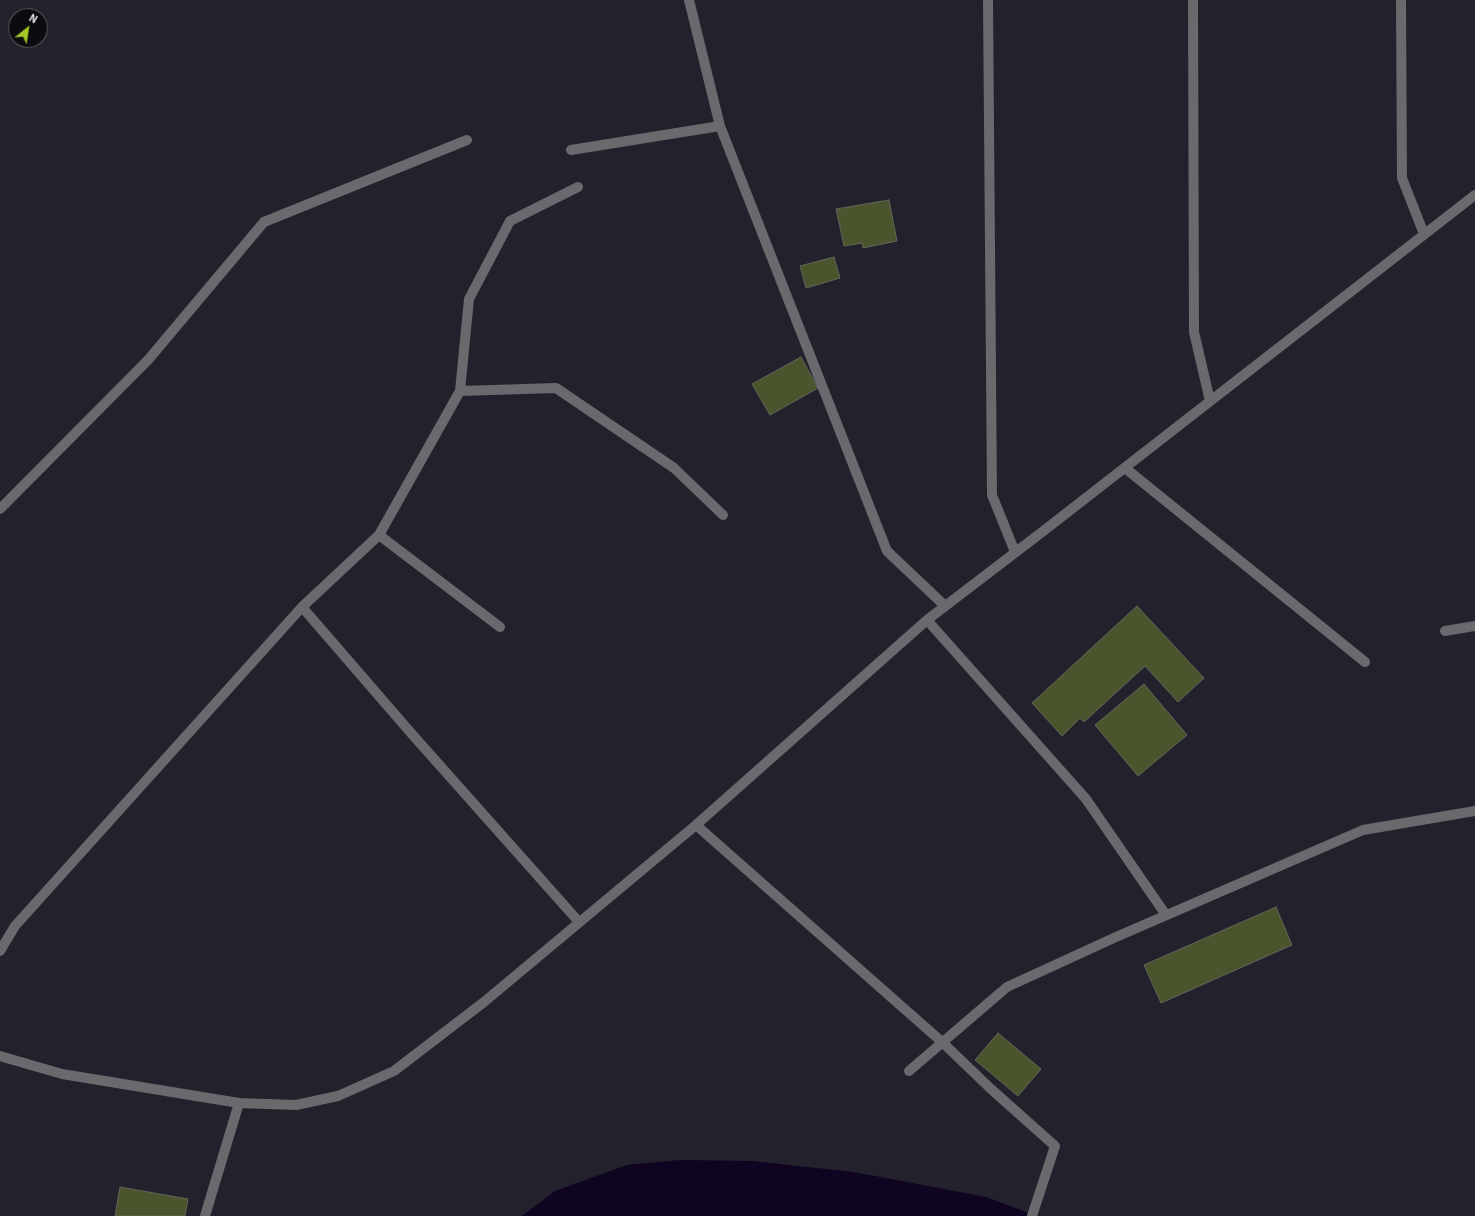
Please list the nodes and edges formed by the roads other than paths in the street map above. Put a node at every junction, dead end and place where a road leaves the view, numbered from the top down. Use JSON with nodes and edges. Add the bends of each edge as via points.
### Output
{"nodes":[{"id":1,"x":689,"y":0,"type":"edge"},
{"id":2,"x":988,"y":0,"type":"edge"},
{"id":3,"x":1193,"y":0,"type":"edge"},
{"id":4,"x":1401,"y":0,"type":"edge"},
{"id":5,"x":720,"y":126,"type":"junction"},
{"id":6,"x":467,"y":140,"type":"dead end"},
{"id":7,"x":571,"y":150,"type":"dead end"},
{"id":8,"x":578,"y":187,"type":"dead end"},
{"id":9,"x":1475,"y":195,"type":"edge"},
{"id":10,"x":1424,"y":234,"type":"junction"},
{"id":11,"x":460,"y":391,"type":"junction"},
{"id":12,"x":1210,"y":401,"type":"junction"},
{"id":13,"x":1125,"y":468,"type":"junction"},
{"id":14,"x":0,"y":509,"type":"edge"},
{"id":15,"x":723,"y":515,"type":"dead end"},
{"id":16,"x":379,"y":535,"type":"junction"},
{"id":17,"x":1015,"y":552,"type":"junction"},
{"id":18,"x":945,"y":606,"type":"junction"},
{"id":19,"x":302,"y":607,"type":"junction"},
{"id":20,"x":927,"y":620,"type":"junction"},
{"id":21,"x":1475,"y":626,"type":"edge"},
{"id":22,"x":500,"y":627,"type":"dead end"},
{"id":23,"x":1445,"y":631,"type":"dead end"},
{"id":24,"x":1365,"y":662,"type":"dead end"},
{"id":25,"x":1475,"y":811,"type":"edge"},
{"id":26,"x":696,"y":825,"type":"junction"},
{"id":27,"x":1166,"y":915,"type":"junction"},
{"id":28,"x":579,"y":922,"type":"junction"},
{"id":29,"x":0,"y":951,"type":"edge"},
{"id":30,"x":942,"y":1042,"type":"junction"},
{"id":31,"x":0,"y":1056,"type":"edge"},
{"id":32,"x":909,"y":1071,"type":"dead end"},
{"id":33,"x":239,"y":1103,"type":"junction"},
{"id":34,"x":205,"y":1216,"type":"edge"},
{"id":35,"x":1032,"y":1216,"type":"edge"}],
"edges":[{"from":1,"to":5,"type":"street"},
{"from":2,"to":17,"type":"street","via":[[992,495]]},
{"from":3,"to":12,"type":"street","via":[[1194,332]]},
{"from":4,"to":10,"type":"street","via":[[1402,178]]},
{"from":5,"to":7,"type":"street"},
{"from":5,"to":18,"type":"street","via":[[887,551]]},
{"from":6,"to":14,"type":"street","via":[[264,222],[148,360]]},
{"from":8,"to":11,"type":"street","via":[[510,221],[469,299]]},
{"from":9,"to":10,"type":"street"},
{"from":10,"to":12,"type":"street"},
{"from":11,"to":15,"type":"street","via":[[556,388],[674,468]]},
{"from":11,"to":16,"type":"street"},
{"from":12,"to":13,"type":"street"},
{"from":13,"to":17,"type":"street"},
{"from":13,"to":24,"type":"street"},
{"from":16,"to":19,"type":"street"},
{"from":16,"to":22,"type":"street"},
{"from":17,"to":18,"type":"street"},
{"from":18,"to":20,"type":"street"},
{"from":19,"to":28,"type":"street"},
{"from":19,"to":29,"type":"street","via":[[15,926]]},
{"from":20,"to":26,"type":"street"},
{"from":20,"to":27,"type":"street","via":[[1086,800]]},
{"from":21,"to":23,"type":"street"},
{"from":25,"to":27,"type":"street","via":[[1363,830]]},
{"from":26,"to":28,"type":"street"},
{"from":26,"to":30,"type":"street"},
{"from":27,"to":30,"type":"street","via":[[1007,987]]},
{"from":28,"to":33,"type":"street","via":[[484,1002],[394,1071],[338,1096],[296,1105]]},
{"from":30,"to":32,"type":"street"},
{"from":30,"to":35,"type":"street","via":[[1055,1146]]},
{"from":31,"to":33,"type":"street","via":[[62,1074]]},
{"from":33,"to":34,"type":"street"}]}
